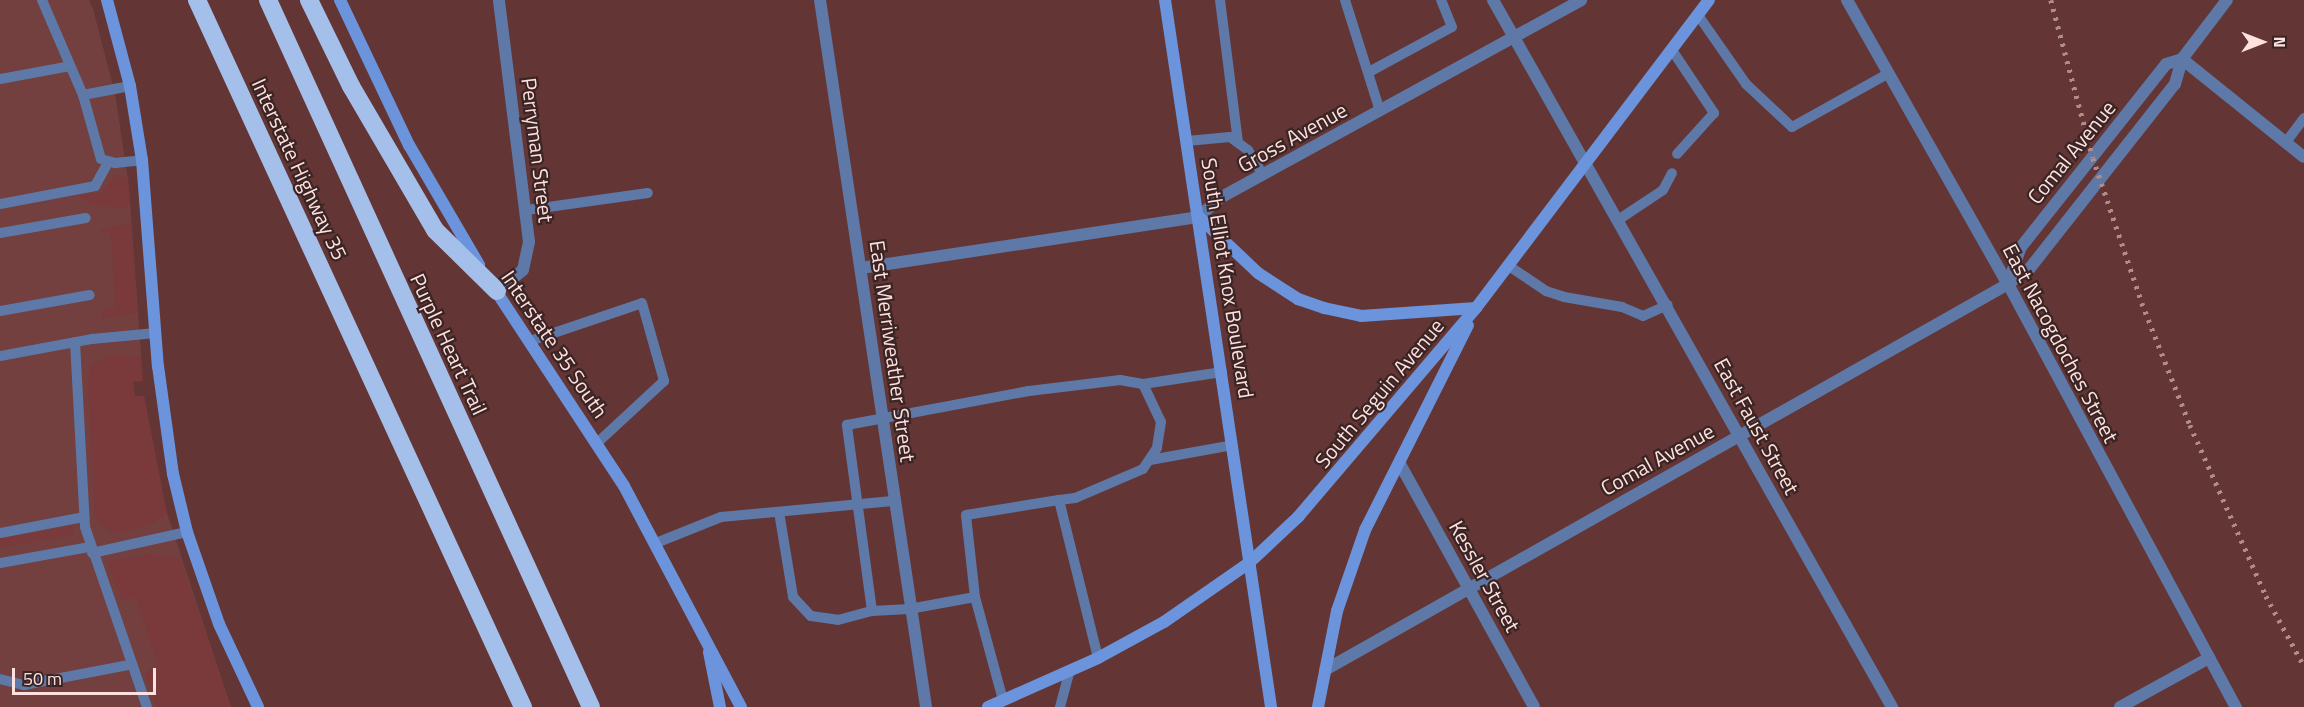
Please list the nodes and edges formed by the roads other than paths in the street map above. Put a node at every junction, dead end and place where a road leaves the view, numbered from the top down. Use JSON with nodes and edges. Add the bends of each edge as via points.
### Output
{"nodes":[{"id":1,"x":42,"y":0,"type":"edge"},
{"id":2,"x":107,"y":0,"type":"edge"},
{"id":3,"x":184,"y":0,"type":"edge"},
{"id":4,"x":197,"y":0,"type":"edge"},
{"id":5,"x":268,"y":0,"type":"edge"},
{"id":6,"x":309,"y":0,"type":"edge"},
{"id":7,"x":340,"y":0,"type":"edge"},
{"id":8,"x":499,"y":0,"type":"edge"},
{"id":9,"x":820,"y":0,"type":"edge"},
{"id":10,"x":1165,"y":0,"type":"edge"},
{"id":11,"x":1221,"y":0,"type":"edge"},
{"id":12,"x":1345,"y":0,"type":"edge"},
{"id":13,"x":1442,"y":0,"type":"edge"},
{"id":14,"x":1493,"y":0,"type":"edge"},
{"id":15,"x":1581,"y":0,"type":"edge"},
{"id":16,"x":1847,"y":0,"type":"edge"},
{"id":17,"x":2227,"y":0,"type":"edge"},
{"id":18,"x":1705,"y":1,"type":"edge"},
{"id":19,"x":1698,"y":15,"type":"junction"},
{"id":20,"x":1514,"y":38,"type":"junction"},
{"id":21,"x":1672,"y":50,"type":"junction"},
{"id":22,"x":2182,"y":59,"type":"junction"},
{"id":23,"x":70,"y":66,"type":"junction"},
{"id":24,"x":229,"y":68,"type":"junction"},
{"id":25,"x":1369,"y":72,"type":"junction"},
{"id":26,"x":1889,"y":73,"type":"junction"},
{"id":27,"x":0,"y":79,"type":"edge"},
{"id":28,"x":130,"y":86,"type":"junction"},
{"id":29,"x":83,"y":95,"type":"junction"},
{"id":30,"x":1380,"y":111,"type":"junction"},
{"id":31,"x":2304,"y":118,"type":"edge"},
{"id":32,"x":1187,"y":141,"type":"junction"},
{"id":33,"x":2286,"y":142,"type":"junction"},
{"id":34,"x":1238,"y":143,"type":"junction"},
{"id":35,"x":1679,"y":150,"type":"dead end"},
{"id":36,"x":2304,"y":157,"type":"edge"},
{"id":37,"x":142,"y":160,"type":"junction"},
{"id":38,"x":108,"y":163,"type":"junction"},
{"id":39,"x":1589,"y":164,"type":"junction"},
{"id":40,"x":1263,"y":175,"type":"junction"},
{"id":41,"x":1672,"y":176,"type":"dead end"},
{"id":42,"x":648,"y":193,"type":"dead end"},
{"id":43,"x":0,"y":204,"type":"edge"},
{"id":44,"x":527,"y":210,"type":"junction"},
{"id":45,"x":1199,"y":217,"type":"junction"},
{"id":46,"x":86,"y":218,"type":"dead end"},
{"id":47,"x":1618,"y":220,"type":"junction"},
{"id":48,"x":0,"y":233,"type":"edge"},
{"id":49,"x":1509,"y":266,"type":"junction"},
{"id":50,"x":861,"y":268,"type":"junction"},
{"id":51,"x":2008,"y":284,"type":"junction"},
{"id":52,"x":496,"y":291,"type":"junction"},
{"id":53,"x":90,"y":295,"type":"dead end"},
{"id":54,"x":1668,"y":305,"type":"junction"},
{"id":55,"x":1476,"y":308,"type":"junction"},
{"id":56,"x":0,"y":311,"type":"edge"},
{"id":57,"x":156,"y":333,"type":"junction"},
{"id":58,"x":530,"y":341,"type":"junction"},
{"id":59,"x":75,"y":342,"type":"junction"},
{"id":60,"x":0,"y":356,"type":"edge"},
{"id":61,"x":1222,"y":372,"type":"junction"},
{"id":62,"x":1143,"y":384,"type":"junction"},
{"id":63,"x":884,"y":416,"type":"junction"},
{"id":64,"x":1739,"y":435,"type":"junction"},
{"id":65,"x":597,"y":443,"type":"junction"},
{"id":66,"x":1233,"y":445,"type":"junction"},
{"id":67,"x":1150,"y":460,"type":"junction"},
{"id":68,"x":1400,"y":464,"type":"junction"},
{"id":69,"x":1059,"y":500,"type":"junction"},
{"id":70,"x":895,"y":501,"type":"junction"},
{"id":71,"x":856,"y":505,"type":"junction"},
{"id":72,"x":779,"y":512,"type":"junction"},
{"id":73,"x":84,"y":517,"type":"junction"},
{"id":74,"x":187,"y":532,"type":"junction"},
{"id":75,"x":0,"y":533,"type":"edge"},
{"id":76,"x":656,"y":543,"type":"junction"},
{"id":77,"x":91,"y":550,"type":"junction"},
{"id":78,"x":0,"y":563,"type":"edge"},
{"id":79,"x":1249,"y":563,"type":"junction"},
{"id":80,"x":1469,"y":587,"type":"junction"},
{"id":81,"x":975,"y":597,"type":"junction"},
{"id":82,"x":909,"y":609,"type":"junction"},
{"id":83,"x":872,"y":611,"type":"junction"},
{"id":84,"x":705,"y":635,"type":"junction"},
{"id":85,"x":1098,"y":658,"type":"junction"},
{"id":86,"x":2209,"y":658,"type":"junction"},
{"id":87,"x":129,"y":665,"type":"junction"},
{"id":88,"x":1070,"y":670,"type":"junction"},
{"id":89,"x":1325,"y":670,"type":"junction"},
{"id":90,"x":0,"y":679,"type":"edge"},
{"id":91,"x":1003,"y":700,"type":"junction"},
{"id":92,"x":147,"y":707,"type":"edge"},
{"id":93,"x":258,"y":707,"type":"edge"},
{"id":94,"x":523,"y":707,"type":"edge"},
{"id":95,"x":591,"y":707,"type":"edge"},
{"id":96,"x":720,"y":707,"type":"edge"},
{"id":97,"x":741,"y":707,"type":"edge"},
{"id":98,"x":926,"y":707,"type":"edge"},
{"id":99,"x":988,"y":707,"type":"edge"},
{"id":100,"x":1060,"y":707,"type":"edge"},
{"id":101,"x":1270,"y":707,"type":"edge"},
{"id":102,"x":1318,"y":707,"type":"edge"},
{"id":103,"x":1534,"y":707,"type":"edge"},
{"id":104,"x":1892,"y":707,"type":"edge"},
{"id":105,"x":2120,"y":707,"type":"edge"},
{"id":106,"x":2236,"y":707,"type":"edge"}],
"edges":[{"from":1,"to":23,"type":"lane"},
{"from":2,"to":28,"type":"main road"},
{"from":3,"to":24,"type":"highway"},
{"from":4,"to":24,"type":"highway","name":"Interstate Highway 35"},
{"from":5,"to":95,"type":"highway","name":"Purple Heart Trail"},
{"from":6,"to":52,"type":"highway","via":[[351,86],[435,230]]},
{"from":7,"to":52,"type":"main road","name":"Interstate 35 South","via":[[409,146]]},
{"from":8,"to":44,"type":"street","name":"Perryman Street"},
{"from":9,"to":50,"type":"street","name":"East Merriweather Street"},
{"from":10,"to":32,"type":"main road","name":"South Elliot Knox Boulevard"},
{"from":11,"to":34,"type":"lane"},
{"from":12,"to":25,"type":"lane"},
{"from":13,"to":25,"type":"lane","via":[[1452,27]]},
{"from":14,"to":20,"type":"street","name":"East Faust Street"},
{"from":15,"to":20,"type":"street","name":"Gross Avenue"},
{"from":16,"to":26,"type":"street","name":"East Nacogdoches Street"},
{"from":17,"to":22,"type":"street","name":"Comal Avenue"},
{"from":18,"to":19,"type":"main road","name":"South Seguin Avenue"},
{"from":19,"to":21,"type":"main road","name":"South Seguin Avenue"},
{"from":19,"to":26,"type":"lane","via":[[1746,84],[1792,127]]},
{"from":20,"to":30,"type":"street","name":"Gross Avenue"},
{"from":20,"to":39,"type":"street","name":"East Faust Street"},
{"from":21,"to":35,"type":"lane","via":[[1714,113]]},
{"from":21,"to":39,"type":"main road","name":"South Seguin Avenue"},
{"from":22,"to":33,"type":"street"},
{"from":22,"to":51,"type":"street","name":"Comal Avenue","via":[[2175,84],[2101,182],[2030,268]]},
{"from":22,"to":51,"type":"street","name":"Comal Avenue","via":[[2166,64],[2021,247]]},
{"from":23,"to":27,"type":"lane"},
{"from":23,"to":29,"type":"lane"},
{"from":24,"to":94,"type":"highway","name":"Interstate Highway 35"},
{"from":25,"to":30,"type":"lane"},
{"from":26,"to":51,"type":"street","name":"East Nacogdoches Street"},
{"from":28,"to":29,"type":"lane"},
{"from":28,"to":37,"type":"main road"},
{"from":29,"to":38,"type":"lane","via":[[101,159]]},
{"from":30,"to":40,"type":"street","name":"Gross Avenue"},
{"from":31,"to":33,"type":"lane"},
{"from":32,"to":34,"type":"lane","via":[[1230,136]]},
{"from":32,"to":45,"type":"main road","name":"South Elliot Knox Boulevard"},
{"from":33,"to":36,"type":"street"},
{"from":34,"to":40,"type":"lane","via":[[1248,150]]},
{"from":37,"to":38,"type":"lane"},
{"from":37,"to":57,"type":"main road"},
{"from":38,"to":43,"type":"lane","via":[[95,186]]},
{"from":39,"to":47,"type":"street","name":"East Faust Street"},
{"from":39,"to":49,"type":"main road","name":"South Seguin Avenue"},
{"from":40,"to":45,"type":"street","name":"Gross Avenue","via":[[1218,199]]},
{"from":41,"to":47,"type":"lane","via":[[1663,190]]},
{"from":42,"to":44,"type":"lane"},
{"from":44,"to":52,"type":"street","name":"Perryman Street","via":[[528,256],[516,278]]},
{"from":45,"to":50,"type":"street"},
{"from":45,"to":55,"type":"main road","via":[[1258,273],[1298,299],[1324,308],[1361,316]]},
{"from":45,"to":61,"type":"main road","name":"South Elliot Knox Boulevard"},
{"from":46,"to":48,"type":"lane"},
{"from":47,"to":54,"type":"street","name":"East Faust Street"},
{"from":49,"to":54,"type":"lane","via":[[1546,291],[1564,297],[1622,307],[1642,316]]},
{"from":49,"to":55,"type":"main road","name":"South Seguin Avenue"},
{"from":50,"to":63,"type":"street","name":"East Merriweather Street"},
{"from":51,"to":64,"type":"street","name":"Comal Avenue"},
{"from":51,"to":86,"type":"street","name":"East Nacogdoches Street"},
{"from":52,"to":58,"type":"main road","name":"Interstate 35 South"},
{"from":53,"to":56,"type":"lane"},
{"from":54,"to":64,"type":"street","name":"East Faust Street"},
{"from":55,"to":68,"type":"main road"},
{"from":55,"to":79,"type":"main road","name":"South Seguin Avenue","via":[[1341,471]]},
{"from":57,"to":59,"type":"lane"},
{"from":57,"to":74,"type":"main road","via":[[165,424]]},
{"from":58,"to":65,"type":"main road","name":"Interstate 35 South"},
{"from":58,"to":65,"type":"lane","via":[[642,303],[664,381]]},
{"from":59,"to":60,"type":"lane"},
{"from":59,"to":73,"type":"lane"},
{"from":61,"to":62,"type":"lane"},
{"from":61,"to":66,"type":"main road","name":"South Elliot Knox Boulevard"},
{"from":62,"to":63,"type":"lane","via":[[1093,383]]},
{"from":62,"to":67,"type":"lane","via":[[1161,422],[1157,448]]},
{"from":63,"to":70,"type":"street","name":"East Merriweather Street"},
{"from":63,"to":71,"type":"lane","via":[[847,424]]},
{"from":64,"to":80,"type":"street","name":"Comal Avenue"},
{"from":64,"to":104,"type":"street","name":"East Faust Street"},
{"from":65,"to":76,"type":"main road","name":"Interstate 35 South"},
{"from":66,"to":67,"type":"lane"},
{"from":66,"to":79,"type":"main road","name":"South Elliot Knox Boulevard"},
{"from":67,"to":69,"type":"lane","via":[[1143,469],[1122,480]]},
{"from":68,"to":80,"type":"street","name":"Kessler Street"},
{"from":68,"to":89,"type":"main road","via":[[1365,530],[1337,611]]},
{"from":69,"to":81,"type":"lane","via":[[966,515]]},
{"from":69,"to":85,"type":"lane"},
{"from":70,"to":71,"type":"lane"},
{"from":70,"to":82,"type":"street","name":"East Merriweather Street"},
{"from":71,"to":72,"type":"lane"},
{"from":71,"to":83,"type":"lane"},
{"from":72,"to":76,"type":"lane","via":[[721,517]]},
{"from":72,"to":83,"type":"lane","via":[[793,597],[811,616],[838,620]]},
{"from":73,"to":75,"type":"lane"},
{"from":73,"to":77,"type":"lane"},
{"from":74,"to":77,"type":"lane"},
{"from":74,"to":93,"type":"main road","via":[[219,624]]},
{"from":76,"to":84,"type":"main road","name":"Interstate 35 South"},
{"from":77,"to":78,"type":"lane"},
{"from":77,"to":87,"type":"lane"},
{"from":79,"to":85,"type":"main road","name":"South Seguin Avenue","via":[[1164,622]]},
{"from":79,"to":101,"type":"main road","name":"South Elliot Knox Boulevard"},
{"from":80,"to":89,"type":"street","name":"Comal Avenue"},
{"from":80,"to":103,"type":"street","name":"Kessler Street"},
{"from":81,"to":82,"type":"lane"},
{"from":81,"to":91,"type":"lane"},
{"from":82,"to":83,"type":"lane"},
{"from":82,"to":98,"type":"street","name":"East Merriweather Street"},
{"from":84,"to":96,"type":"main road"},
{"from":84,"to":97,"type":"main road","name":"Interstate 35 South"},
{"from":85,"to":88,"type":"main road","name":"South Seguin Avenue"},
{"from":86,"to":105,"type":"street"},
{"from":86,"to":106,"type":"street","name":"East Nacogdoches Street"},
{"from":87,"to":90,"type":"lane","via":[[19,686]]},
{"from":87,"to":92,"type":"lane"},
{"from":88,"to":91,"type":"main road","name":"South Seguin Avenue"},
{"from":88,"to":100,"type":"lane"},
{"from":89,"to":102,"type":"main road"},
{"from":91,"to":99,"type":"main road","name":"South Seguin Avenue"}]}
